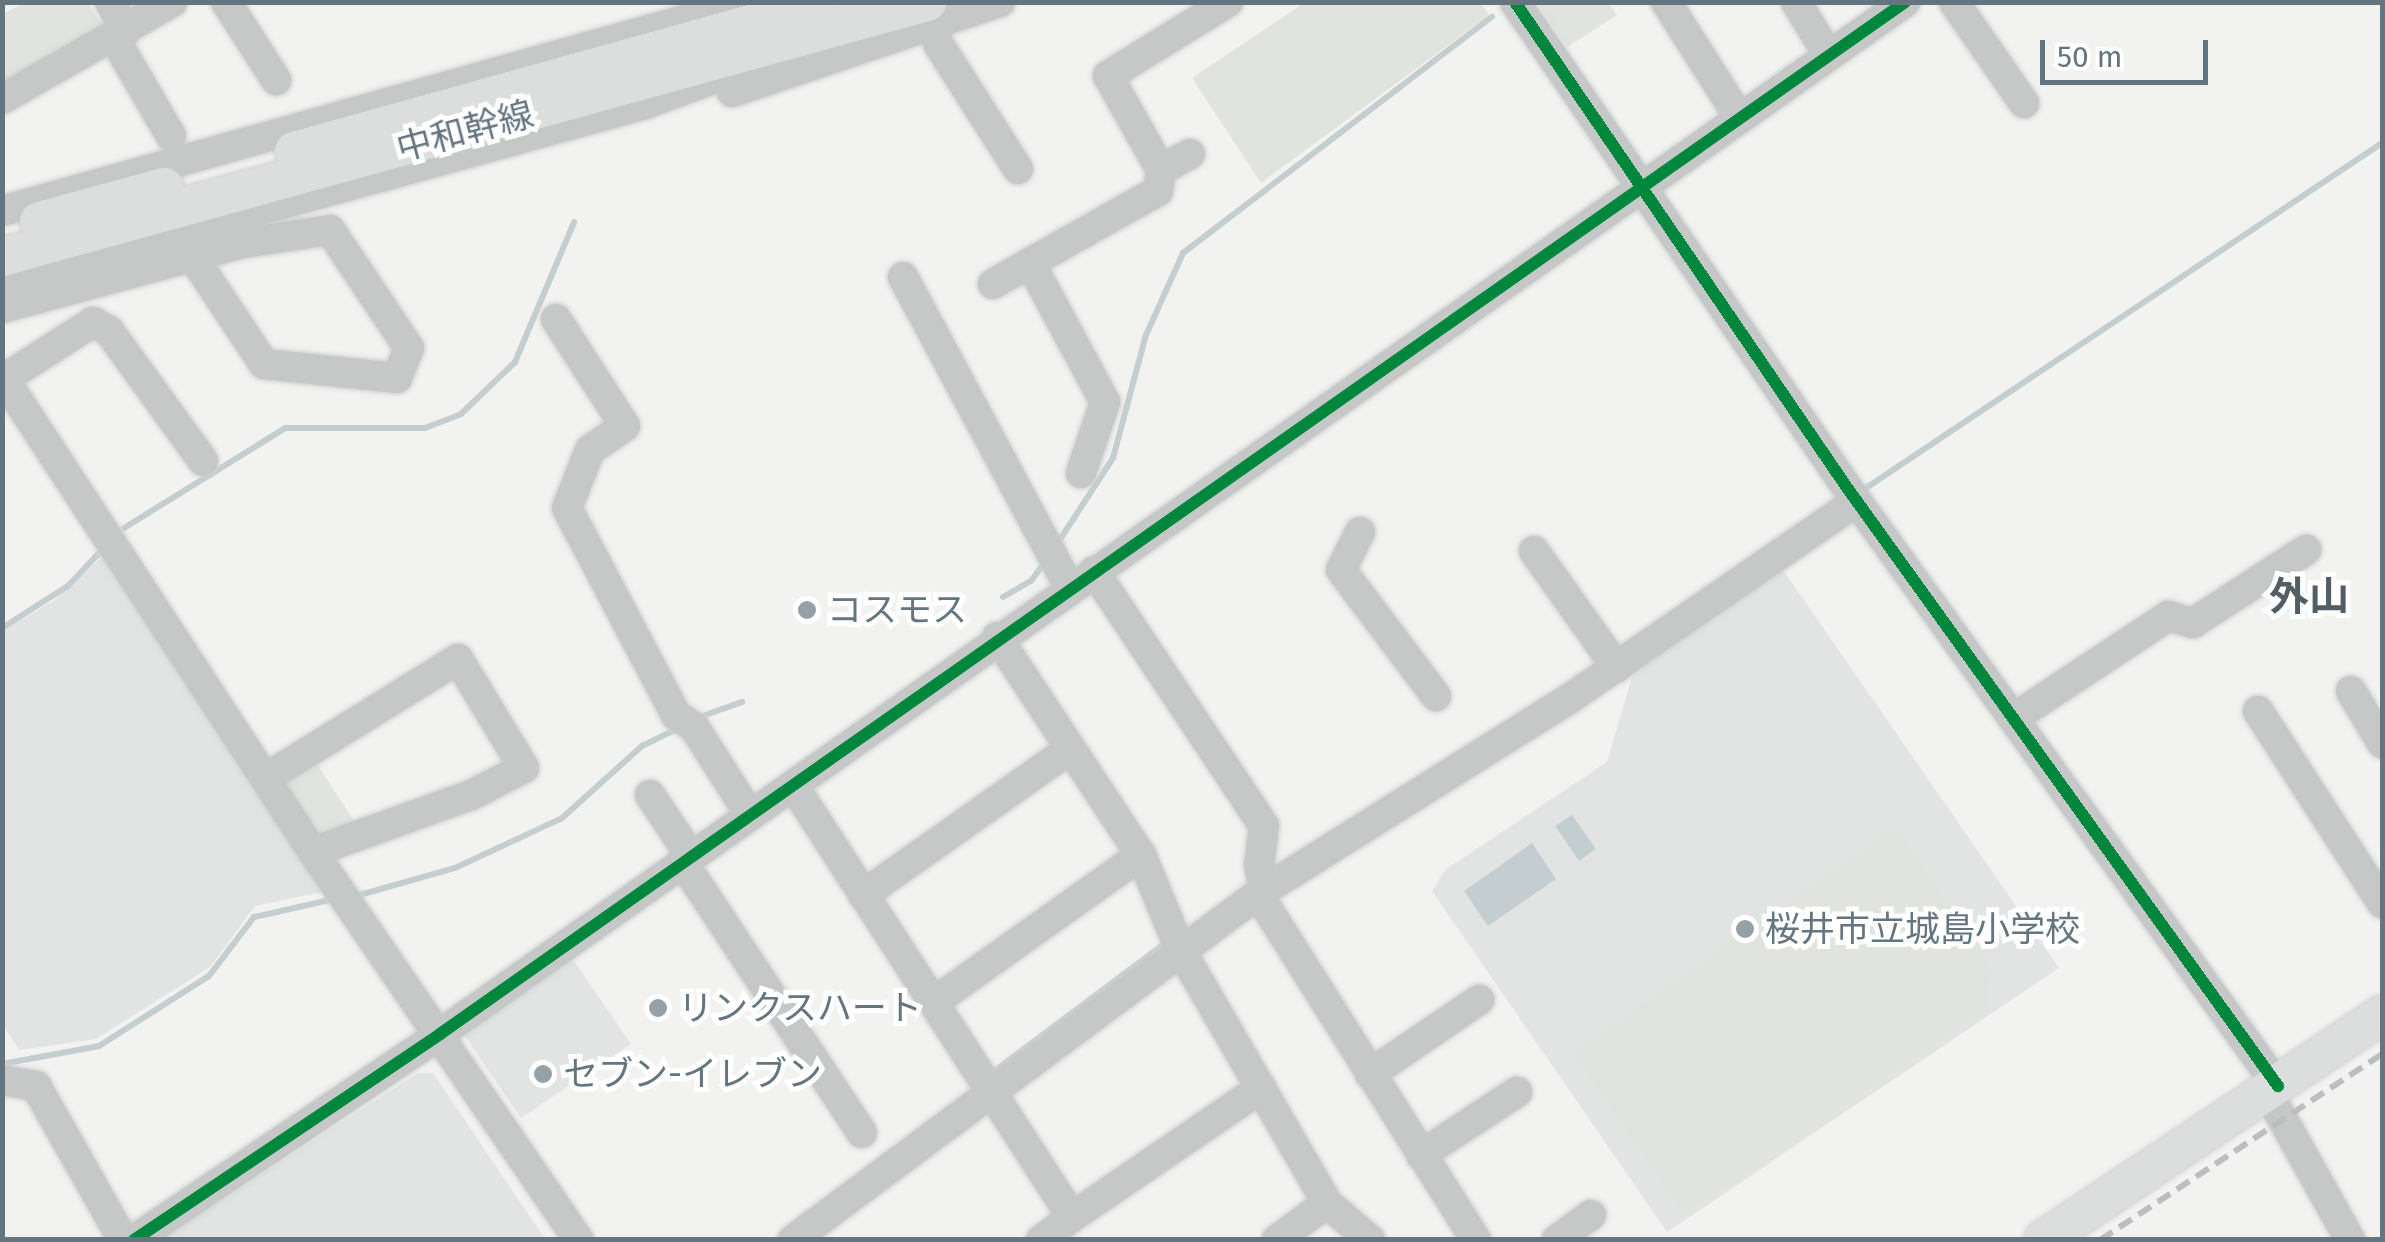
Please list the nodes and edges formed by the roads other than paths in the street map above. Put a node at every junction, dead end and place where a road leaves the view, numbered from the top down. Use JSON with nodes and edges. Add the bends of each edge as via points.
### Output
{"nodes":[{"id":1,"x":110,"y":2,"type":"edge"},
{"id":2,"x":172,"y":2,"type":"edge"},
{"id":3,"x":226,"y":2,"type":"edge"},
{"id":4,"x":680,"y":2,"type":"edge"},
{"id":5,"x":749,"y":2,"type":"edge"},
{"id":6,"x":1000,"y":2,"type":"edge"},
{"id":7,"x":1228,"y":2,"type":"edge"},
{"id":8,"x":1515,"y":2,"type":"edge"},
{"id":9,"x":1666,"y":2,"type":"edge"},
{"id":10,"x":1796,"y":2,"type":"edge"},
{"id":11,"x":1905,"y":2,"type":"edge"},
{"id":12,"x":1954,"y":2,"type":"edge"},
{"id":13,"x":844,"y":12,"type":"edge"},
{"id":14,"x":930,"y":12,"type":"edge"},
{"id":15,"x":120,"y":34,"type":"junction"},
{"id":16,"x":1829,"y":56,"type":"junction"},
{"id":17,"x":276,"y":80,"type":"dead end"},
{"id":18,"x":2,"y":99,"type":"edge"},
{"id":19,"x":2024,"y":103,"type":"dead end"},
{"id":20,"x":1740,"y":117,"type":"junction"},
{"id":21,"x":275,"y":133,"type":"junction"},
{"id":22,"x":171,"y":136,"type":"dead end"},
{"id":23,"x":1190,"y":154,"type":"dead end"},
{"id":24,"x":1018,"y":169,"type":"dead end"},
{"id":25,"x":1161,"y":170,"type":"junction"},
{"id":26,"x":1640,"y":186,"type":"junction"},
{"id":27,"x":282,"y":204,"type":"junction"},
{"id":28,"x":2,"y":211,"type":"edge"},
{"id":29,"x":2,"y":230,"type":"edge"},
{"id":30,"x":2,"y":257,"type":"edge"},
{"id":31,"x":193,"y":257,"type":"junction"},
{"id":32,"x":1030,"y":263,"type":"junction"},
{"id":33,"x":904,"y":278,"type":"dead end"},
{"id":34,"x":2,"y":281,"type":"edge"},
{"id":35,"x":993,"y":284,"type":"dead end"},
{"id":36,"x":2,"y":308,"type":"edge"},
{"id":37,"x":556,"y":319,"type":"dead end"},
{"id":38,"x":3,"y":378,"type":"edge"},
{"id":39,"x":204,"y":462,"type":"dead end"},
{"id":40,"x":1081,"y":472,"type":"dead end"},
{"id":41,"x":1855,"y":499,"type":"junction"},
{"id":42,"x":1360,"y":532,"type":"dead end"},
{"id":43,"x":2306,"y":550,"type":"dead end"},
{"id":44,"x":1534,"y":552,"type":"dead end"},
{"id":45,"x":1082,"y":579,"type":"junction"},
{"id":46,"x":997,"y":637,"type":"junction"},
{"id":47,"x":1611,"y":659,"type":"junction"},
{"id":48,"x":2351,"y":692,"type":"dead end"},
{"id":49,"x":1436,"y":696,"type":"dead end"},
{"id":50,"x":2258,"y":711,"type":"dead end"},
{"id":51,"x":2014,"y":718,"type":"junction"},
{"id":52,"x":2382,"y":744,"type":"edge"},
{"id":53,"x":1070,"y":749,"type":"junction"},
{"id":54,"x":266,"y":778,"type":"junction"},
{"id":55,"x":793,"y":784,"type":"junction"},
{"id":56,"x":650,"y":795,"type":"dead end"},
{"id":57,"x":750,"y":815,"type":"junction"},
{"id":58,"x":313,"y":852,"type":"junction"},
{"id":59,"x":1141,"y":854,"type":"junction"},
{"id":60,"x":686,"y":858,"type":"junction"},
{"id":61,"x":1261,"y":883,"type":"junction"},
{"id":62,"x":863,"y":895,"type":"junction"},
{"id":63,"x":2382,"y":903,"type":"edge"},
{"id":64,"x":1176,"y":937,"type":"junction"},
{"id":65,"x":1478,"y":1000,"type":"dead end"},
{"id":66,"x":934,"y":1002,"type":"junction"},
{"id":67,"x":2382,"y":1015,"type":"edge"},
{"id":68,"x":440,"y":1034,"type":"junction"},
{"id":69,"x":1370,"y":1074,"type":"junction"},
{"id":70,"x":2,"y":1080,"type":"edge"},
{"id":71,"x":984,"y":1083,"type":"junction"},
{"id":72,"x":1261,"y":1088,"type":"junction"},
{"id":73,"x":2273,"y":1090,"type":"junction"},
{"id":74,"x":1517,"y":1092,"type":"dead end"},
{"id":75,"x":862,"y":1133,"type":"dead end"},
{"id":76,"x":1420,"y":1156,"type":"junction"},
{"id":77,"x":1326,"y":1204,"type":"junction"},
{"id":78,"x":1591,"y":1214,"type":"dead end"},
{"id":79,"x":1072,"y":1217,"type":"junction"},
{"id":80,"x":123,"y":1240,"type":"edge"},
{"id":81,"x":134,"y":1240,"type":"edge"},
{"id":82,"x":578,"y":1240,"type":"edge"},
{"id":83,"x":793,"y":1240,"type":"edge"},
{"id":84,"x":1040,"y":1240,"type":"edge"},
{"id":85,"x":1277,"y":1240,"type":"edge"},
{"id":86,"x":1370,"y":1240,"type":"edge"},
{"id":87,"x":1476,"y":1240,"type":"edge"},
{"id":88,"x":1557,"y":1240,"type":"edge"},
{"id":89,"x":2044,"y":1240,"type":"edge"},
{"id":90,"x":2350,"y":1240,"type":"edge"}],
"edges":[{"from":1,"to":15,"type":"street"},
{"from":2,"to":15,"type":"street"},
{"from":3,"to":17,"type":"street"},
{"from":4,"to":21,"type":"street","via":[[355,90]]},
{"from":5,"to":21,"type":"street"},
{"from":6,"to":14,"type":"street"},
{"from":7,"to":25,"type":"street","via":[[1108,76]]},
{"from":8,"to":26,"type":"street"},
{"from":9,"to":20,"type":"street"},
{"from":10,"to":16,"type":"street"},
{"from":11,"to":16,"type":"street"},
{"from":12,"to":19,"type":"street"},
{"from":13,"to":14,"type":"main road","name":"中和幹線"},
{"from":13,"to":27,"type":"street","via":[[645,104]]},
{"from":13,"to":29,"type":"main road","name":"中和幹線"},
{"from":13,"to":30,"type":"main road","name":"中和幹線"},
{"from":14,"to":24,"type":"street","via":[[938,45]]},
{"from":14,"to":27,"type":"street","via":[[607,135],[387,197]]},
{"from":15,"to":18,"type":"street"},
{"from":15,"to":22,"type":"street"},
{"from":16,"to":20,"type":"street"},
{"from":20,"to":26,"type":"street"},
{"from":21,"to":28,"type":"street"},
{"from":23,"to":25,"type":"street"},
{"from":25,"to":32,"type":"street","via":[[1158,191]]},
{"from":26,"to":41,"type":"street"},
{"from":26,"to":45,"type":"street"},
{"from":27,"to":34,"type":"street"},
{"from":31,"to":31,"type":"street","via":[[330,230],[409,348],[397,378],[264,364]]},
{"from":31,"to":36,"type":"street"},
{"from":32,"to":35,"type":"street"},
{"from":32,"to":40,"type":"street","via":[[1105,402]]},
{"from":33,"to":45,"type":"street"},
{"from":37,"to":57,"type":"street","via":[[625,426],[590,450],[567,508],[685,721]]},
{"from":38,"to":39,"type":"street","via":[[94,322],[109,332]]},
{"from":38,"to":54,"type":"street"},
{"from":41,"to":47,"type":"street"},
{"from":41,"to":51,"type":"street"},
{"from":42,"to":49,"type":"street","via":[[1342,570]]},
{"from":43,"to":51,"type":"street","via":[[2194,623],[2168,616]]},
{"from":44,"to":47,"type":"street"},
{"from":45,"to":46,"type":"street"},
{"from":45,"to":61,"type":"street","via":[[1264,826]]},
{"from":46,"to":53,"type":"street"},
{"from":46,"to":55,"type":"street"},
{"from":47,"to":61,"type":"street"},
{"from":48,"to":52,"type":"street"},
{"from":50,"to":63,"type":"street"},
{"from":51,"to":73,"type":"street"},
{"from":53,"to":59,"type":"street"},
{"from":53,"to":62,"type":"street"},
{"from":54,"to":58,"type":"street"},
{"from":54,"to":58,"type":"street","via":[[458,659],[524,768],[471,795]]},
{"from":55,"to":57,"type":"street"},
{"from":55,"to":62,"type":"street"},
{"from":56,"to":60,"type":"street"},
{"from":57,"to":60,"type":"street"},
{"from":58,"to":68,"type":"street"},
{"from":59,"to":64,"type":"street"},
{"from":59,"to":66,"type":"street"},
{"from":60,"to":68,"type":"street"},
{"from":60,"to":75,"type":"street"},
{"from":61,"to":64,"type":"street"},
{"from":61,"to":69,"type":"street"},
{"from":62,"to":66,"type":"street"},
{"from":64,"to":71,"type":"street"},
{"from":64,"to":72,"type":"street"},
{"from":65,"to":69,"type":"street"},
{"from":66,"to":71,"type":"street"},
{"from":67,"to":73,"type":"main road"},
{"from":68,"to":81,"type":"street"},
{"from":68,"to":82,"type":"street"},
{"from":69,"to":76,"type":"street"},
{"from":70,"to":80,"type":"street","via":[[36,1086]]},
{"from":71,"to":79,"type":"street"},
{"from":71,"to":83,"type":"street"},
{"from":72,"to":77,"type":"street"},
{"from":72,"to":79,"type":"street"},
{"from":73,"to":89,"type":"main road"},
{"from":73,"to":90,"type":"street"},
{"from":74,"to":76,"type":"street"},
{"from":76,"to":87,"type":"street"},
{"from":77,"to":85,"type":"street"},
{"from":77,"to":86,"type":"street"},
{"from":78,"to":88,"type":"street"},
{"from":79,"to":84,"type":"street"}]}
